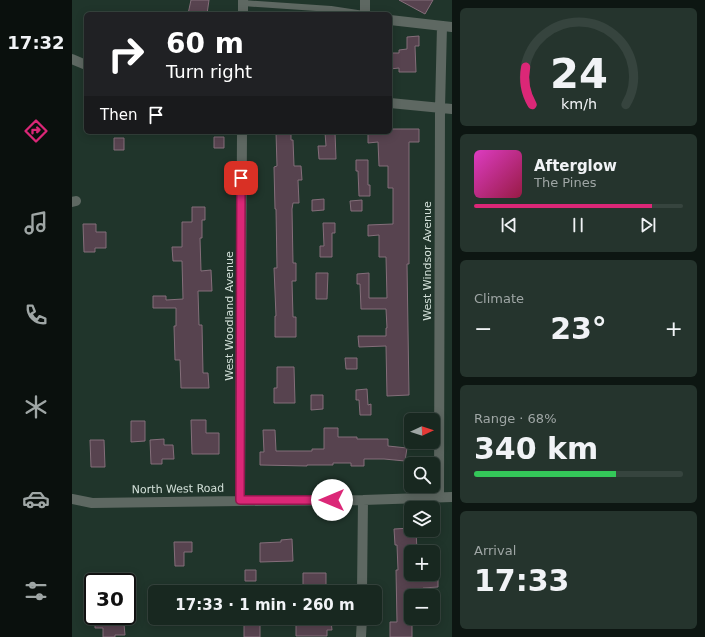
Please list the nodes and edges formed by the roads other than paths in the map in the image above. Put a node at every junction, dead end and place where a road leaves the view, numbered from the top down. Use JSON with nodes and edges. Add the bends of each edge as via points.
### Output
{"nodes":[{"id":1,"x":359,"y":0,"type":"edge"},
{"id":2,"x":365,"y":0,"type":"edge"},
{"id":3,"x":243,"y":1,"type":"edge"},
{"id":4,"x":243,"y":12,"type":"edge"},
{"id":5,"x":354,"y":12,"type":"edge"},
{"id":6,"x":365,"y":12,"type":"edge"},
{"id":7,"x":392,"y":20,"type":"edge"},
{"id":8,"x":447,"y":26,"type":"edge"},
{"id":9,"x":72,"y":59,"type":"edge"},
{"id":10,"x":84,"y":64,"type":"edge"},
{"id":11,"x":392,"y":102,"type":"edge"},
{"id":12,"x":440,"y":108,"type":"junction"},
{"id":13,"x":452,"y":109,"type":"edge"},
{"id":14,"x":242,"y":134,"type":"edge"},
{"id":15,"x":439,"y":497,"type":"junction"},
{"id":16,"x":452,"y":497,"type":"edge"},
{"id":17,"x":72,"y":499,"type":"edge"},
{"id":18,"x":240,"y":500,"type":"junction"},
{"id":19,"x":363,"y":500,"type":"junction"},
{"id":20,"x":362,"y":585,"type":"edge"},
{"id":21,"x":362,"y":625,"type":"edge"},
{"id":22,"x":362,"y":637,"type":"edge"}],
"edges":[{"from":1,"to":2,"type":"street"},
{"from":2,"to":6,"type":"street"},
{"from":3,"to":4,"type":"street"},
{"from":3,"to":5,"type":"lane"},
{"from":7,"to":8,"type":"street"},
{"from":8,"to":12,"type":"street","name":"West Windsor Avenue"},
{"from":9,"to":10,"type":"street"},
{"from":11,"to":12,"type":"street"},
{"from":12,"to":13,"type":"street"},
{"from":12,"to":15,"type":"street","name":"West Windsor Avenue"},
{"from":14,"to":18,"type":"street","name":"West Woodland Avenue"},
{"from":15,"to":16,"type":"street","name":"North West Road"},
{"from":15,"to":19,"type":"street","name":"North West Road"},
{"from":17,"to":18,"type":"street","name":"North West Road","via":[[92,503]]},
{"from":18,"to":19,"type":"street","name":"North West Road"},
{"from":19,"to":20,"type":"street"},
{"from":21,"to":22,"type":"street"}]}
